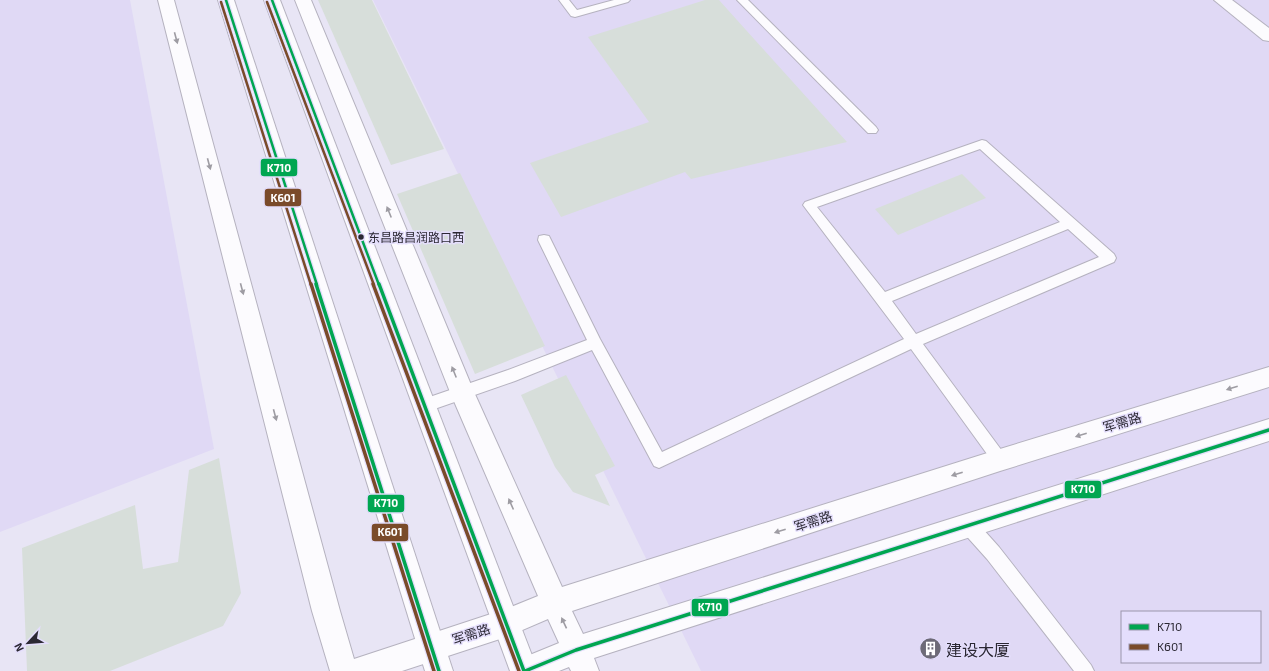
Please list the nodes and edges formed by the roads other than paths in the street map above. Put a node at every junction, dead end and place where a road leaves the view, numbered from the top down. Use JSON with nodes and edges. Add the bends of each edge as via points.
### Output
{"nodes":[{"id":1,"x":166,"y":0,"type":"edge"},
{"id":2,"x":226,"y":0,"type":"edge"},
{"id":3,"x":272,"y":0,"type":"edge"},
{"id":4,"x":303,"y":0,"type":"edge"},
{"id":5,"x":564,"y":0,"type":"edge"},
{"id":6,"x":625,"y":0,"type":"edge"},
{"id":7,"x":742,"y":0,"type":"edge"},
{"id":8,"x":1222,"y":0,"type":"edge"},
{"id":9,"x":1269,"y":36,"type":"edge"},
{"id":10,"x":872,"y":130,"type":"dead end"},
{"id":11,"x":1070,"y":223,"type":"junction"},
{"id":12,"x":544,"y":240,"type":"dead end"},
{"id":13,"x":883,"y":300,"type":"junction"},
{"id":14,"x":914,"y":341,"type":"junction"},
{"id":15,"x":595,"y":342,"type":"junction"},
{"id":16,"x":1269,"y":376,"type":"edge"},
{"id":17,"x":462,"y":392,"type":"junction"},
{"id":18,"x":424,"y":406,"type":"junction"},
{"id":19,"x":1269,"y":430,"type":"edge"},
{"id":20,"x":1000,"y":460,"type":"junction"},
{"id":21,"x":968,"y":524,"type":"junction"},
{"id":22,"x":554,"y":603,"type":"junction"},
{"id":23,"x":506,"y":622,"type":"junction"},
{"id":24,"x":432,"y":647,"type":"junction"},
{"id":25,"x":581,"y":660,"type":"edge"},
{"id":26,"x":344,"y":671,"type":"edge"},
{"id":27,"x":359,"y":671,"type":"edge"},
{"id":28,"x":440,"y":671,"type":"edge"},
{"id":29,"x":524,"y":671,"type":"edge"},
{"id":30,"x":1085,"y":671,"type":"edge"}],
"edges":[{"from":1,"to":26,"type":"street","one_way":true,"via":[[326,611]]},
{"from":2,"to":24,"type":"street"},
{"from":3,"to":18,"type":"street"},
{"from":17,"to":4,"type":"street","one_way":true},
{"from":5,"to":6,"type":"lane","via":[[575,14]]},
{"from":7,"to":10,"type":"lane"},
{"from":8,"to":9,"type":"street"},
{"from":11,"to":13,"type":"lane"},
{"from":11,"to":13,"type":"lane","via":[[982,144],[809,205]]},
{"from":11,"to":14,"type":"lane","via":[[1109,258]]},
{"from":12,"to":15,"type":"lane"},
{"from":13,"to":14,"type":"lane"},
{"from":14,"to":15,"type":"lane","via":[[659,461]]},
{"from":14,"to":20,"type":"lane"},
{"from":15,"to":17,"type":"lane"},
{"from":16,"to":20,"type":"street","name":"军需路","one_way":true},
{"from":17,"to":18,"type":"lane"},
{"from":22,"to":17,"type":"street","one_way":true},
{"from":18,"to":23,"type":"street"},
{"from":19,"to":21,"type":"street"},
{"from":20,"to":22,"type":"street","name":"军需路","one_way":true},
{"from":21,"to":25,"type":"street"},
{"from":21,"to":30,"type":"lane"},
{"from":22,"to":23,"type":"street","name":"军需路"},
{"from":25,"to":22,"type":"street","one_way":true},
{"from":23,"to":24,"type":"street","name":"军需路"},
{"from":23,"to":29,"type":"street"},
{"from":24,"to":27,"type":"street","name":"军需路"},
{"from":24,"to":28,"type":"street"},
{"from":25,"to":29,"type":"street"}]}
